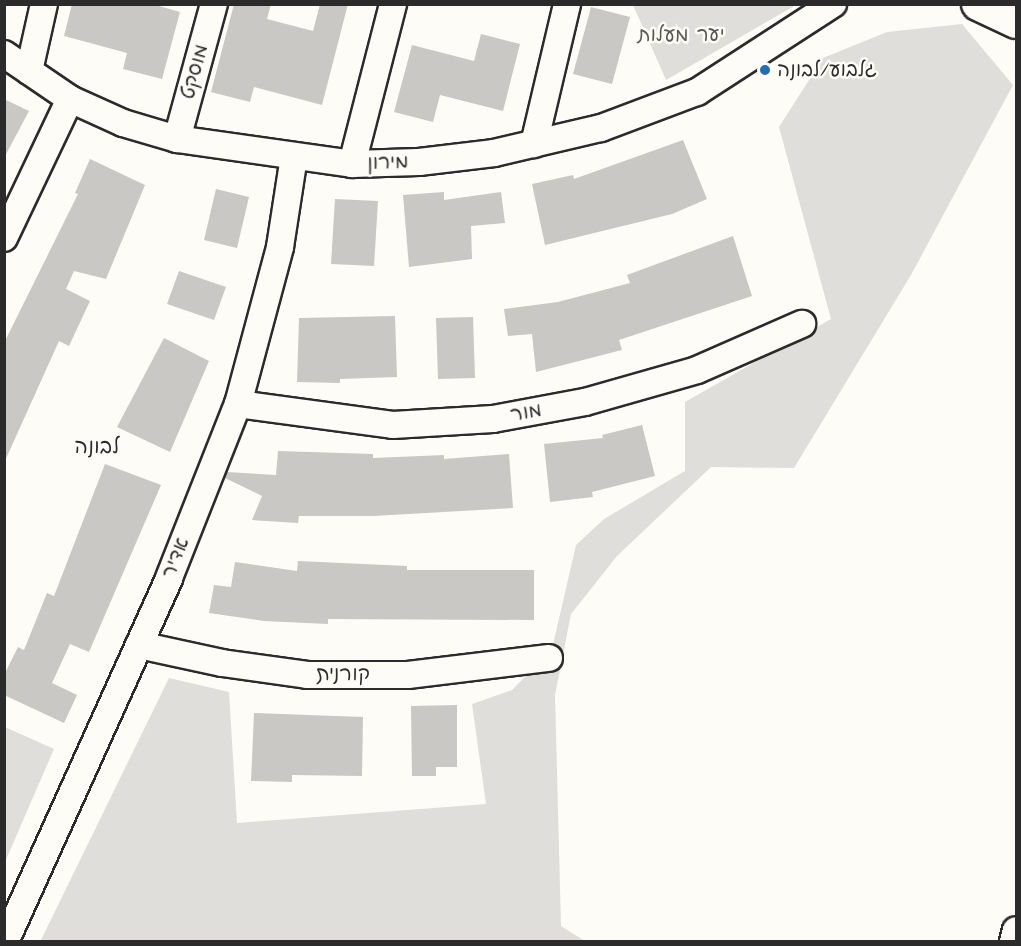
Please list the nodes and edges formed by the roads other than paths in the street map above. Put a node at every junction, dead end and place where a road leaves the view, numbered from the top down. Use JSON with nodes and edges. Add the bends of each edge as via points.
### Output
{"nodes":[{"id":1,"x":44,"y":4,"type":"edge"},
{"id":2,"x":214,"y":4,"type":"edge"},
{"id":3,"x":393,"y":4,"type":"edge"},
{"id":4,"x":567,"y":4,"type":"edge"},
{"id":5,"x":832,"y":4,"type":"edge"},
{"id":6,"x":4,"y":54,"type":"edge"},
{"id":7,"x":29,"y":71,"type":"junction"},
{"id":8,"x":70,"y":99,"type":"junction"},
{"id":9,"x":177,"y":139,"type":"junction"},
{"id":10,"x":534,"y":144,"type":"junction"},
{"id":11,"x":294,"y":157,"type":"junction"},
{"id":12,"x":352,"y":164,"type":"junction"},
{"id":13,"x":4,"y":238,"type":"edge"},
{"id":14,"x":802,"y":324,"type":"dead end"},
{"id":15,"x":238,"y":404,"type":"junction"},
{"id":16,"x":139,"y":645,"type":"junction"},
{"id":17,"x":549,"y":658,"type":"dead end"},
{"id":18,"x":1017,"y":930,"type":"edge"},
{"id":19,"x":5,"y":942,"type":"edge"},
{"id":20,"x":1013,"y":942,"type":"edge"}],
"edges":[{"from":1,"to":7,"type":"street"},
{"from":2,"to":9,"type":"street","name":"מוסקט"},
{"from":3,"to":12,"type":"street"},
{"from":4,"to":10,"type":"street"},
{"from":5,"to":10,"type":"street","name":"מירון","via":[[697,92],[601,128]]},
{"from":6,"to":7,"type":"street","name":"מירון"},
{"from":7,"to":8,"type":"street","name":"מירון"},
{"from":8,"to":9,"type":"street","name":"מירון","via":[[123,123]]},
{"from":8,"to":13,"type":"street"},
{"from":9,"to":11,"type":"street","name":"מירון"},
{"from":10,"to":12,"type":"street","name":"מירון","via":[[419,162]]},
{"from":11,"to":12,"type":"street","name":"מירון"},
{"from":11,"to":15,"type":"street","name":"אדיר","via":[[280,247]]},
{"from":14,"to":15,"type":"street","name":"מור","via":[[697,370],[585,402],[493,419],[393,425]]},
{"from":15,"to":16,"type":"street","name":"אדיר"},
{"from":16,"to":17,"type":"street","name":"קורנית","via":[[222,663],[307,675],[408,675]]},
{"from":16,"to":19,"type":"street","name":"אדיר"},
{"from":18,"to":20,"type":"street"}]}
